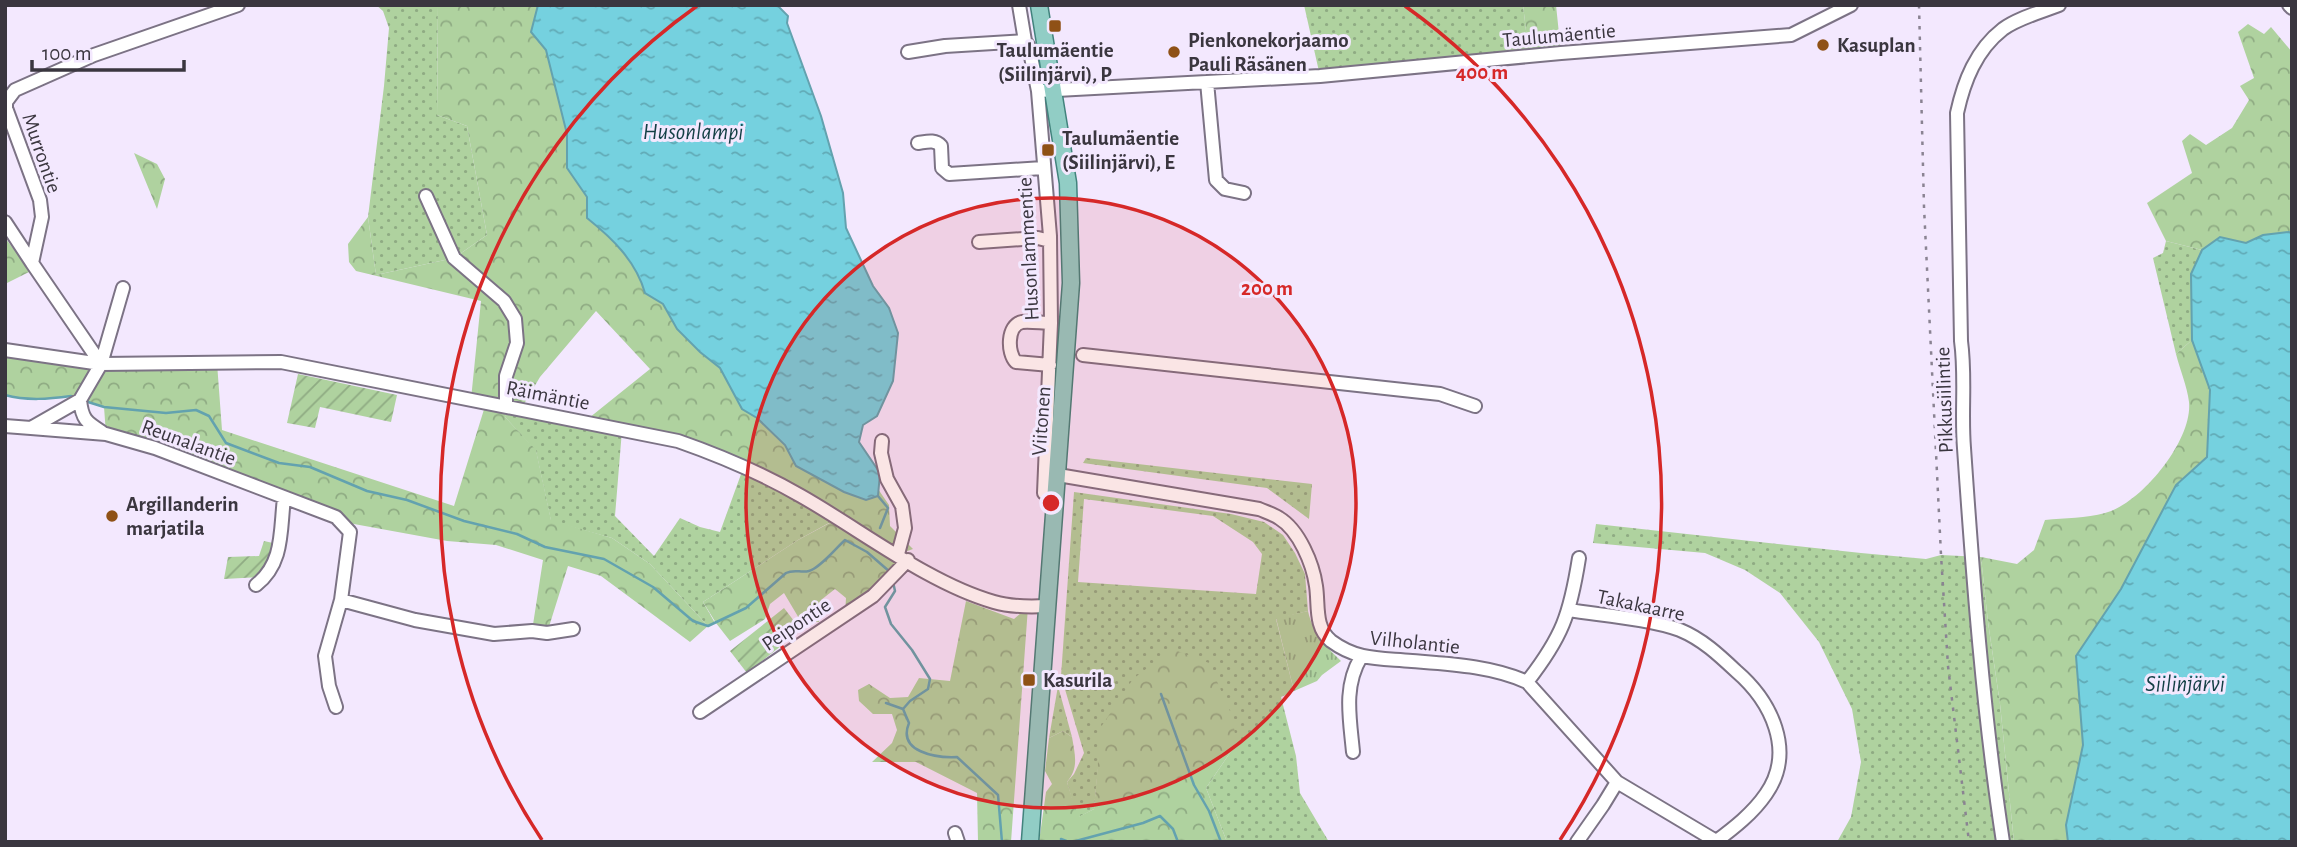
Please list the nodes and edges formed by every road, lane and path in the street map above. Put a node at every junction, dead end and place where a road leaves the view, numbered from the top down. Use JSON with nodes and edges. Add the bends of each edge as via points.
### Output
{"nodes":[{"id":1,"x":238,"y":5,"type":"edge"},
{"id":2,"x":1019,"y":5,"type":"edge"},
{"id":3,"x":1039,"y":5,"type":"edge"},
{"id":4,"x":1851,"y":5,"type":"edge"},
{"id":5,"x":2059,"y":5,"type":"edge"},
{"id":6,"x":1025,"y":41,"type":"junction"},
{"id":7,"x":908,"y":52,"type":"dead end"},
{"id":8,"x":1207,"y":82,"type":"junction"},
{"id":9,"x":1046,"y":90,"type":"junction"},
{"id":10,"x":918,"y":143,"type":"dead end"},
{"id":11,"x":1043,"y":168,"type":"junction"},
{"id":12,"x":1244,"y":193,"type":"dead end"},
{"id":13,"x":426,"y":196,"type":"dead end"},
{"id":14,"x":5,"y":222,"type":"edge"},
{"id":15,"x":1050,"y":241,"type":"junction"},
{"id":16,"x":979,"y":242,"type":"dead end"},
{"id":17,"x":32,"y":263,"type":"junction"},
{"id":18,"x":123,"y":288,"type":"dead end"},
{"id":19,"x":1051,"y":323,"type":"junction"},
{"id":20,"x":5,"y":350,"type":"edge"},
{"id":21,"x":1083,"y":355,"type":"dead end"},
{"id":22,"x":101,"y":364,"type":"junction"},
{"id":23,"x":1050,"y":365,"type":"junction"},
{"id":24,"x":80,"y":400,"type":"junction"},
{"id":25,"x":506,"y":406,"type":"junction"},
{"id":26,"x":1475,"y":406,"type":"dead end"},
{"id":27,"x":5,"y":426,"type":"edge"},
{"id":28,"x":31,"y":428,"type":"junction"},
{"id":29,"x":106,"y":434,"type":"junction"},
{"id":30,"x":882,"y":442,"type":"dead end"},
{"id":31,"x":1058,"y":475,"type":"junction"},
{"id":32,"x":1044,"y":493,"type":"dead end"},
{"id":33,"x":284,"y":498,"type":"junction"},
{"id":34,"x":903,"y":557,"type":"junction"},
{"id":35,"x":1579,"y":558,"type":"dead end"},
{"id":36,"x":256,"y":585,"type":"dead end"},
{"id":37,"x":341,"y":600,"type":"junction"},
{"id":38,"x":1047,"y":606,"type":"junction"},
{"id":39,"x":1569,"y":610,"type":"junction"},
{"id":40,"x":573,"y":629,"type":"dead end"},
{"id":41,"x":1361,"y":657,"type":"junction"},
{"id":42,"x":1527,"y":682,"type":"junction"},
{"id":43,"x":336,"y":707,"type":"dead end"},
{"id":44,"x":700,"y":712,"type":"dead end"},
{"id":45,"x":1353,"y":752,"type":"dead end"},
{"id":46,"x":1617,"y":782,"type":"junction"},
{"id":47,"x":1716,"y":841,"type":"edge"},
{"id":48,"x":1030,"y":842,"type":"edge"},
{"id":49,"x":1577,"y":842,"type":"edge"},
{"id":50,"x":2003,"y":842,"type":"edge"}],
"edges":[{"from":1,"to":17,"type":"street","name":"Murrontie","via":[[94,55],[15,90],[6,108],[42,217]]},
{"from":2,"to":6,"type":"street","name":"Husonlammentie"},
{"from":3,"to":9,"type":"main road","name":"Viitonen"},
{"from":4,"to":8,"type":"street","name":"Taulumäentie","via":[[1791,36]]},
{"from":5,"to":50,"type":"street","name":"Pikkusiilintie","via":[[2005,28],[1986,46],[1962,87],[1957,113],[1964,444],[1982,674]]},
{"from":6,"to":7,"type":"street"},
{"from":6,"to":9,"type":"street","name":"Husonlammentie"},
{"from":8,"to":9,"type":"street","name":"Taulumäentie"},
{"from":8,"to":12,"type":"street","via":[[1216,180],[1225,189]]},
{"from":9,"to":11,"type":"street","name":"Husonlammentie"},
{"from":9,"to":31,"type":"main road","name":"Viitonen","via":[[1068,183],[1071,283]]},
{"from":10,"to":11,"type":"street","via":[[939,143],[942,168],[949,174]]},
{"from":11,"to":15,"type":"street","name":"Husonlammentie"},
{"from":13,"to":25,"type":"street","via":[[454,258],[504,301],[515,319],[517,344],[506,376]]},
{"from":14,"to":17,"type":"street"},
{"from":15,"to":16,"type":"street"},
{"from":15,"to":19,"type":"street","name":"Husonlammentie"},
{"from":17,"to":22,"type":"street"},
{"from":18,"to":22,"type":"street"},
{"from":19,"to":23,"type":"street","name":"Husonlammentie"},
{"from":19,"to":23,"type":"street","via":[[1020,322],[1011,335],[1010,352],[1016,362]]},
{"from":20,"to":22,"type":"street","name":"Räimäntie"},
{"from":21,"to":26,"type":"street","via":[[1440,394]]},
{"from":22,"to":24,"type":"street"},
{"from":22,"to":25,"type":"street","name":"Räimäntie","via":[[281,362]]},
{"from":23,"to":32,"type":"street","name":"Husonlammentie"},
{"from":24,"to":28,"type":"street"},
{"from":24,"to":29,"type":"street","via":[[87,423]]},
{"from":25,"to":34,"type":"street","name":"Räimäntie","via":[[678,441],[737,462]]},
{"from":27,"to":28,"type":"street","name":"Reunalantie"},
{"from":28,"to":29,"type":"street","name":"Reunalantie"},
{"from":29,"to":33,"type":"street","name":"Reunalantie","via":[[196,462]]},
{"from":30,"to":34,"type":"street","via":[[887,479],[902,506]]},
{"from":31,"to":38,"type":"main road","name":"Viitonen"},
{"from":31,"to":41,"type":"street","name":"Vilholantie","via":[[1259,509],[1281,518],[1310,558],[1317,612],[1328,639]]},
{"from":33,"to":36,"type":"street","via":[[274,566]]},
{"from":33,"to":37,"type":"street","name":"Reunalantie","via":[[336,517],[351,532]]},
{"from":34,"to":38,"type":"street","name":"Räimäntie","via":[[996,603]]},
{"from":34,"to":44,"type":"street","name":"Peipontie","via":[[873,596]]},
{"from":35,"to":39,"type":"street"},
{"from":37,"to":40,"type":"street","via":[[494,634]]},
{"from":37,"to":43,"type":"street","name":"Reunalantie","via":[[325,656]]},
{"from":38,"to":48,"type":"main road","name":"Viitonen"},
{"from":39,"to":42,"type":"street","via":[[1556,641]]},
{"from":39,"to":47,"type":"street","name":"Takakaarre","via":[[1678,629],[1705,644],[1764,701],[1777,730],[1776,772],[1768,793]]},
{"from":41,"to":42,"type":"street","name":"Vilholantie","via":[[1484,669]]},
{"from":41,"to":45,"type":"street","via":[[1348,691]]},
{"from":42,"to":46,"type":"street","name":"Vilholantie"},
{"from":46,"to":47,"type":"street","name":"Vilholantie"},
{"from":46,"to":49,"type":"street"}]}
